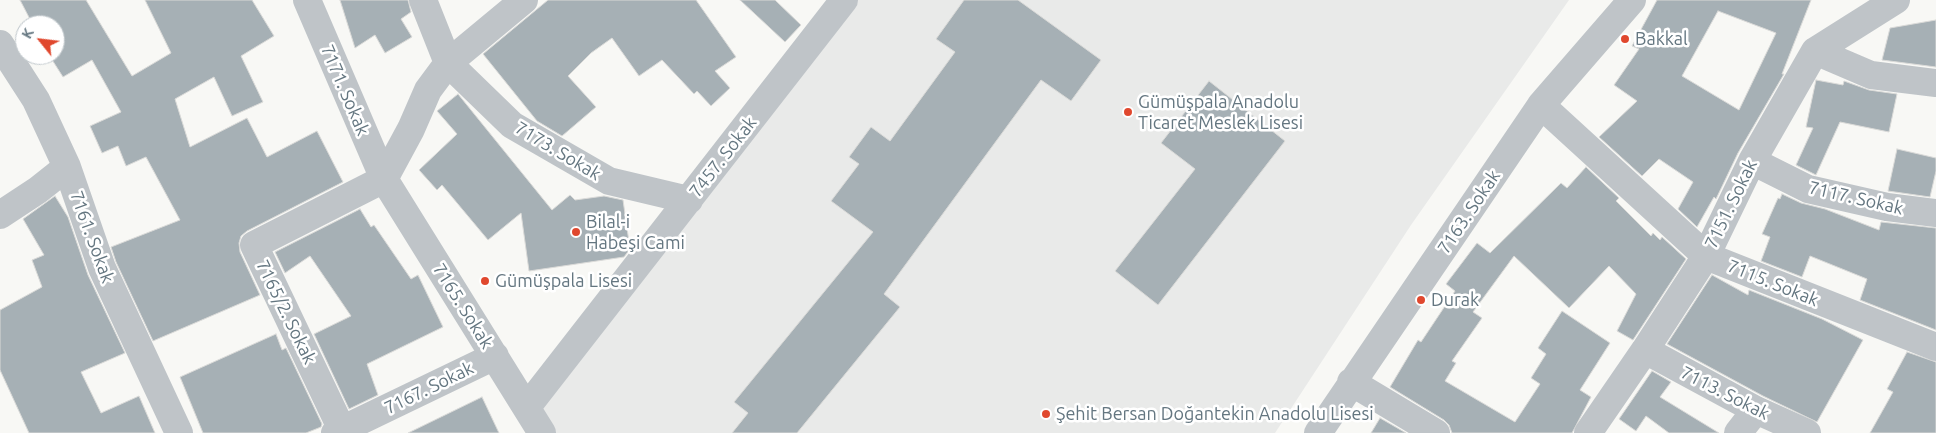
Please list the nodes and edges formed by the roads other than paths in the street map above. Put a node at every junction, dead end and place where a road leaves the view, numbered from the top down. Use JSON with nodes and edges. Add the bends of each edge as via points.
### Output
{"nodes":[{"id":1,"x":307,"y":0,"type":"edge"},
{"id":2,"x":423,"y":0,"type":"edge"},
{"id":3,"x":524,"y":0,"type":"edge"},
{"id":4,"x":844,"y":0,"type":"edge"},
{"id":5,"x":1632,"y":0,"type":"edge"},
{"id":6,"x":1896,"y":0,"type":"edge"},
{"id":7,"x":0,"y":44,"type":"edge"},
{"id":8,"x":1815,"y":51,"type":"junction"},
{"id":9,"x":448,"y":63,"type":"junction"},
{"id":10,"x":1936,"y":84,"type":"edge"},
{"id":11,"x":1541,"y":106,"type":"junction"},
{"id":12,"x":1752,"y":161,"type":"junction"},
{"id":13,"x":67,"y":167,"type":"junction"},
{"id":14,"x":384,"y":179,"type":"junction"},
{"id":15,"x":689,"y":200,"type":"junction"},
{"id":16,"x":1936,"y":213,"type":"edge"},
{"id":17,"x":0,"y":214,"type":"edge"},
{"id":18,"x":1706,"y":256,"type":"junction"},
{"id":19,"x":1936,"y":347,"type":"edge"},
{"id":20,"x":1645,"y":350,"type":"junction"},
{"id":21,"x":495,"y":356,"type":"junction"},
{"id":22,"x":1351,"y":382,"type":"junction"},
{"id":23,"x":527,"y":407,"type":"junction"},
{"id":24,"x":1756,"y":410,"type":"junction"},
{"id":25,"x":339,"y":431,"type":"edge"},
{"id":26,"x":179,"y":433,"type":"edge"},
{"id":27,"x":542,"y":433,"type":"edge"},
{"id":28,"x":1318,"y":433,"type":"edge"},
{"id":29,"x":1436,"y":433,"type":"edge"},
{"id":30,"x":1588,"y":433,"type":"edge"},
{"id":31,"x":1738,"y":433,"type":"edge"},
{"id":32,"x":1807,"y":433,"type":"edge"}],
"edges":[{"from":1,"to":14,"type":"street","name":"7171. Sokak"},
{"from":2,"to":9,"type":"street"},
{"from":3,"to":9,"type":"street"},
{"from":4,"to":15,"type":"street","name":"7457. Sokak"},
{"from":5,"to":11,"type":"street","name":"7163. Sokak"},
{"from":6,"to":8,"type":"street","name":"7151. Sokak"},
{"from":7,"to":13,"type":"street","name":"7161. Sokak","via":[[36,100]]},
{"from":8,"to":10,"type":"street","via":[[1871,74]]},
{"from":8,"to":12,"type":"street","name":"7151. Sokak"},
{"from":9,"to":14,"type":"street","via":[[428,90]]},
{"from":9,"to":15,"type":"street","name":"7173. Sokak","via":[[512,125],[609,181]]},
{"from":11,"to":18,"type":"street","name":"7115. Sokak"},
{"from":11,"to":22,"type":"street","name":"7163. Sokak"},
{"from":12,"to":16,"type":"street","name":"7117. Sokak","via":[[1808,189],[1887,207]]},
{"from":12,"to":18,"type":"street","name":"7151. Sokak"},
{"from":13,"to":17,"type":"street"},
{"from":13,"to":26,"type":"street","name":"7161. Sokak","via":[[102,268]]},
{"from":14,"to":21,"type":"street","name":"7165. Sokak"},
{"from":14,"to":25,"type":"street","name":"7165/2. Sokak","via":[[254,245]]},
{"from":15,"to":23,"type":"street","name":"7457. Sokak"},
{"from":18,"to":19,"type":"street","name":"7115. Sokak"},
{"from":18,"to":20,"type":"street","name":"7151. Sokak"},
{"from":20,"to":24,"type":"street","name":"7113. Sokak"},
{"from":20,"to":30,"type":"street","name":"7151. Sokak"},
{"from":21,"to":23,"type":"street","name":"7165. Sokak"},
{"from":21,"to":25,"type":"street","name":"7167. Sokak"},
{"from":22,"to":28,"type":"street","name":"7163. Sokak"},
{"from":22,"to":29,"type":"street"},
{"from":23,"to":27,"type":"street","name":"7165. Sokak"},
{"from":24,"to":31,"type":"street"},
{"from":24,"to":32,"type":"street","name":"7113. Sokak"}]}
